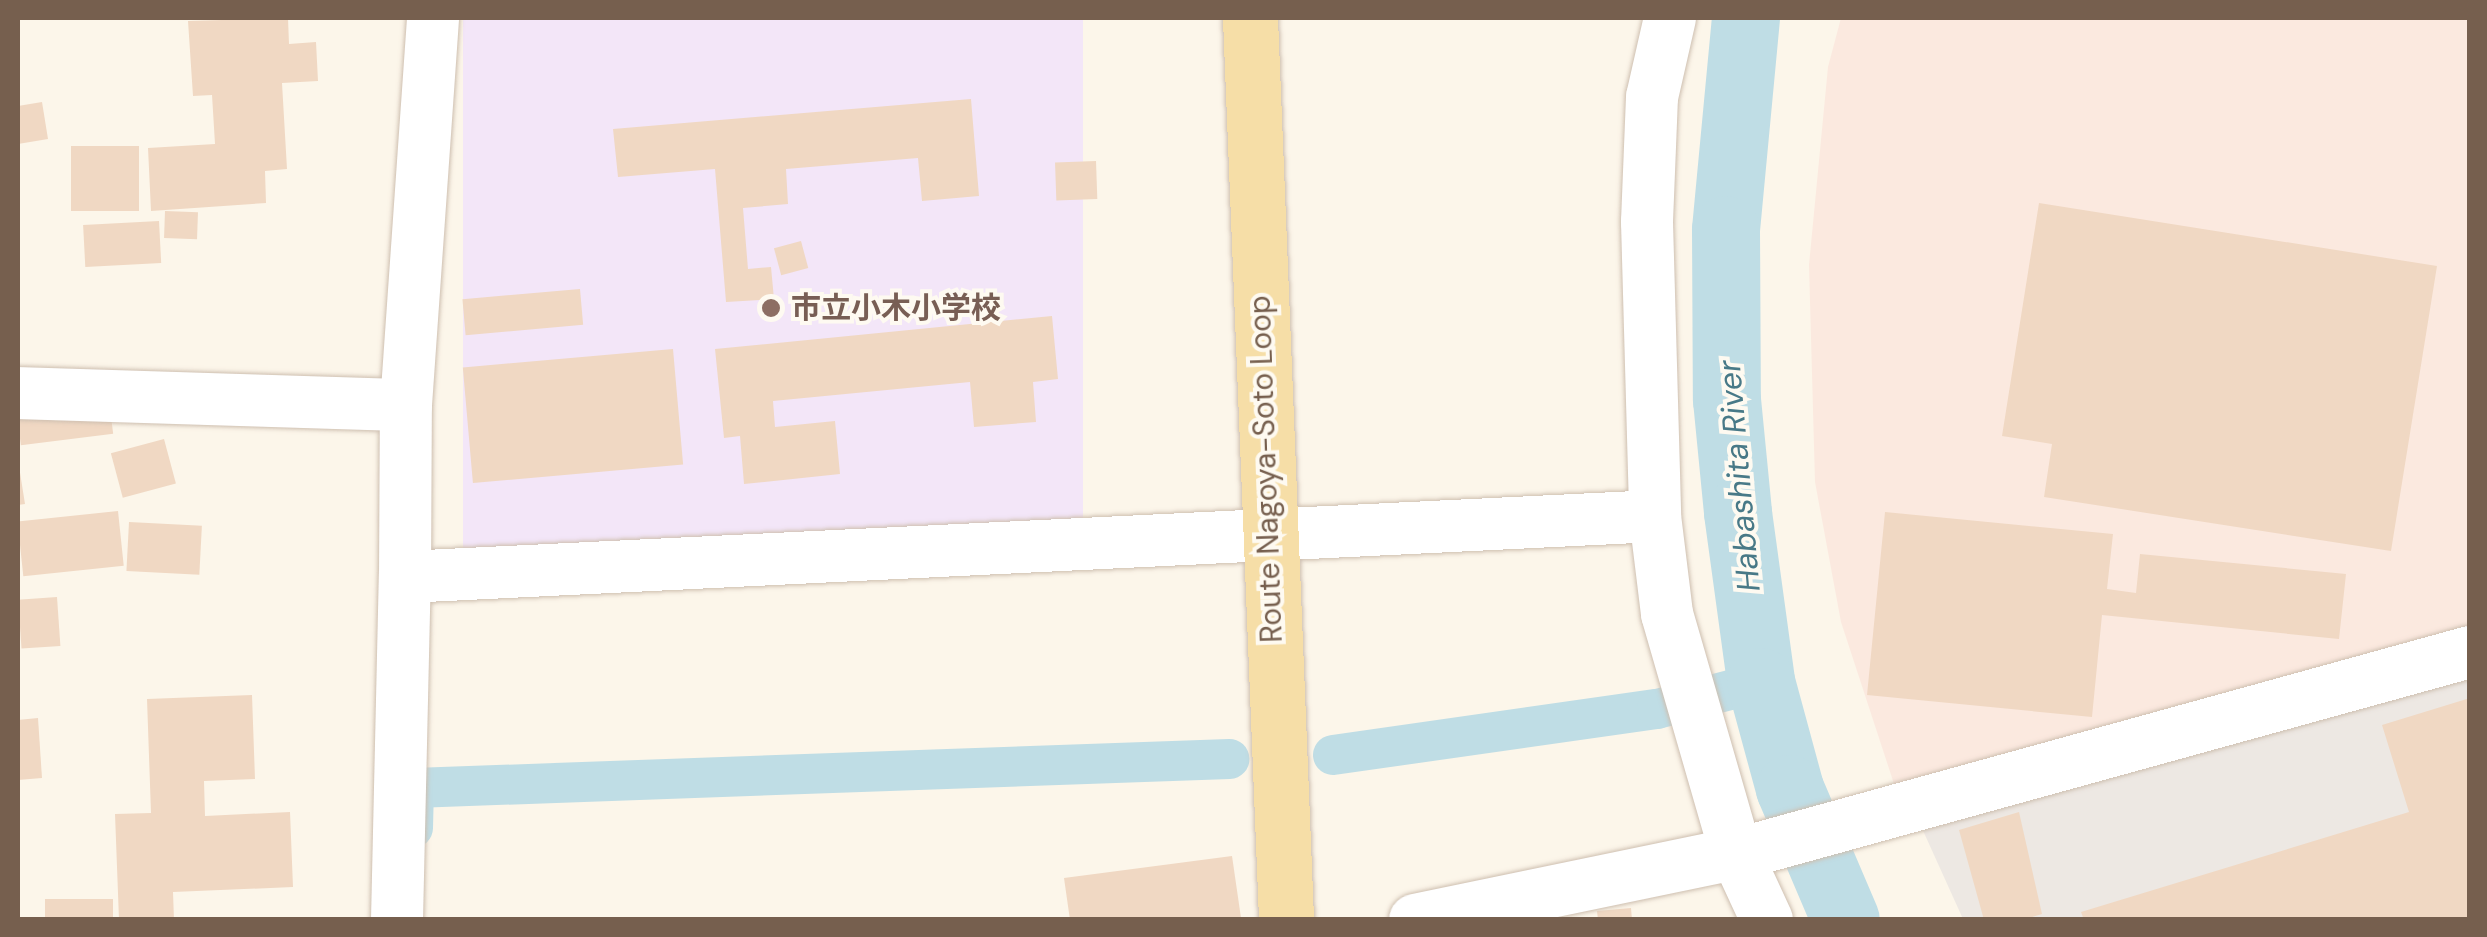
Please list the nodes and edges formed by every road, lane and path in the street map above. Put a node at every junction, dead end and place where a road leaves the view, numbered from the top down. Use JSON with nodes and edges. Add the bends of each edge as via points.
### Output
{"nodes":[{"id":1,"x":433,"y":18,"type":"edge"},
{"id":2,"x":1250,"y":18,"type":"edge"},
{"id":3,"x":1670,"y":18,"type":"edge"},
{"id":4,"x":18,"y":392,"type":"edge"},
{"id":5,"x":406,"y":405,"type":"junction"},
{"id":6,"x":1655,"y":516,"type":"junction"},
{"id":7,"x":1267,"y":534,"type":"junction"},
{"id":8,"x":405,"y":577,"type":"junction"},
{"id":9,"x":2470,"y":652,"type":"edge"},
{"id":10,"x":1745,"y":851,"type":"junction"},
{"id":11,"x":397,"y":920,"type":"edge"},
{"id":12,"x":1286,"y":920,"type":"edge"},
{"id":13,"x":1415,"y":920,"type":"edge"},
{"id":14,"x":1767,"y":920,"type":"edge"}],
"edges":[{"from":1,"to":5,"type":"street"},
{"from":2,"to":7,"type":"main road","name":"Route Nagoya-Soto Loop"},
{"from":3,"to":6,"type":"street","via":[[1652,97],[1647,222]]},
{"from":4,"to":5,"type":"street"},
{"from":5,"to":8,"type":"street"},
{"from":6,"to":7,"type":"street"},
{"from":6,"to":10,"type":"street","via":[[1667,614]]},
{"from":7,"to":8,"type":"street"},
{"from":7,"to":12,"type":"main road","name":"Route Nagoya-Soto Loop"},
{"from":8,"to":11,"type":"street"},
{"from":9,"to":10,"type":"street"},
{"from":10,"to":13,"type":"street"},
{"from":10,"to":14,"type":"street"}]}
